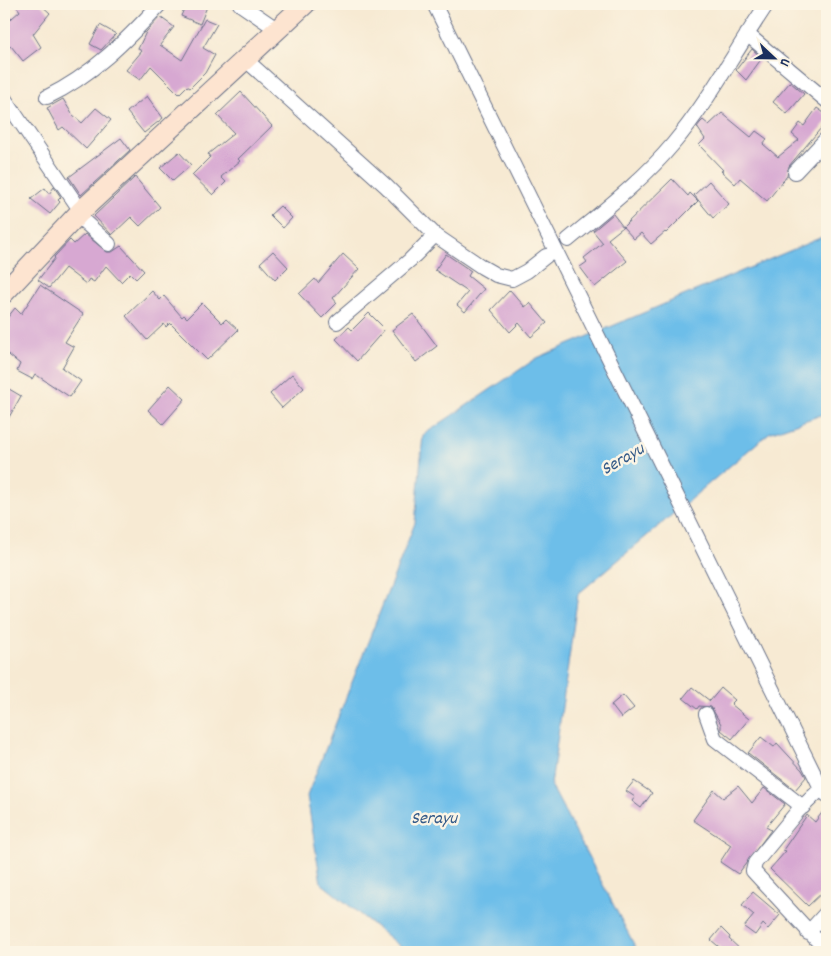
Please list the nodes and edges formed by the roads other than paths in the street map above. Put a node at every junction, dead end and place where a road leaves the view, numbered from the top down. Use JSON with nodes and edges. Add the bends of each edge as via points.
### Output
{"nodes":[{"id":1,"x":160,"y":4,"type":"edge"},
{"id":2,"x":240,"y":4,"type":"edge"},
{"id":3,"x":305,"y":4,"type":"edge"},
{"id":4,"x":434,"y":4,"type":"edge"},
{"id":5,"x":767,"y":4,"type":"edge"},
{"id":6,"x":278,"y":30,"type":"junction"},
{"id":7,"x":747,"y":34,"type":"junction"},
{"id":8,"x":246,"y":60,"type":"junction"},
{"id":9,"x":47,"y":97,"type":"dead end"},
{"id":10,"x":4,"y":98,"type":"edge"},
{"id":11,"x":827,"y":101,"type":"edge"},
{"id":12,"x":827,"y":138,"type":"edge"},
{"id":13,"x":795,"y":172,"type":"dead end"},
{"id":14,"x":79,"y":213,"type":"junction"},
{"id":15,"x":435,"y":235,"type":"junction"},
{"id":16,"x":568,"y":240,"type":"dead end"},
{"id":17,"x":110,"y":244,"type":"dead end"},
{"id":18,"x":546,"y":256,"type":"dead end"},
{"id":19,"x":4,"y":293,"type":"edge"},
{"id":20,"x":337,"y":322,"type":"dead end"},
{"id":21,"x":706,"y":714,"type":"dead end"},
{"id":22,"x":825,"y":789,"type":"edge"},
{"id":23,"x":803,"y":807,"type":"junction"},
{"id":24,"x":827,"y":912,"type":"edge"},
{"id":25,"x":808,"y":933,"type":"junction"},
{"id":26,"x":827,"y":951,"type":"edge"}],
"edges":[{"from":1,"to":9,"type":"street","via":[[89,72]]},
{"from":2,"to":6,"type":"street"},
{"from":3,"to":6,"type":"main road"},
{"from":4,"to":22,"type":"street","via":[[709,563]]},
{"from":5,"to":7,"type":"street"},
{"from":6,"to":8,"type":"main road"},
{"from":7,"to":11,"type":"street"},
{"from":7,"to":16,"type":"street","via":[[714,89],[673,145],[633,185]]},
{"from":8,"to":14,"type":"main road"},
{"from":8,"to":15,"type":"street","via":[[386,186]]},
{"from":10,"to":14,"type":"street"},
{"from":12,"to":13,"type":"street"},
{"from":14,"to":17,"type":"street"},
{"from":14,"to":19,"type":"main road"},
{"from":15,"to":18,"type":"street","via":[[496,275],[512,279]]},
{"from":15,"to":20,"type":"street"},
{"from":21,"to":23,"type":"street","via":[[715,739]]},
{"from":22,"to":23,"type":"street"},
{"from":23,"to":25,"type":"street","via":[[755,863],[753,871]]},
{"from":24,"to":25,"type":"street"},
{"from":25,"to":26,"type":"street"}]}
